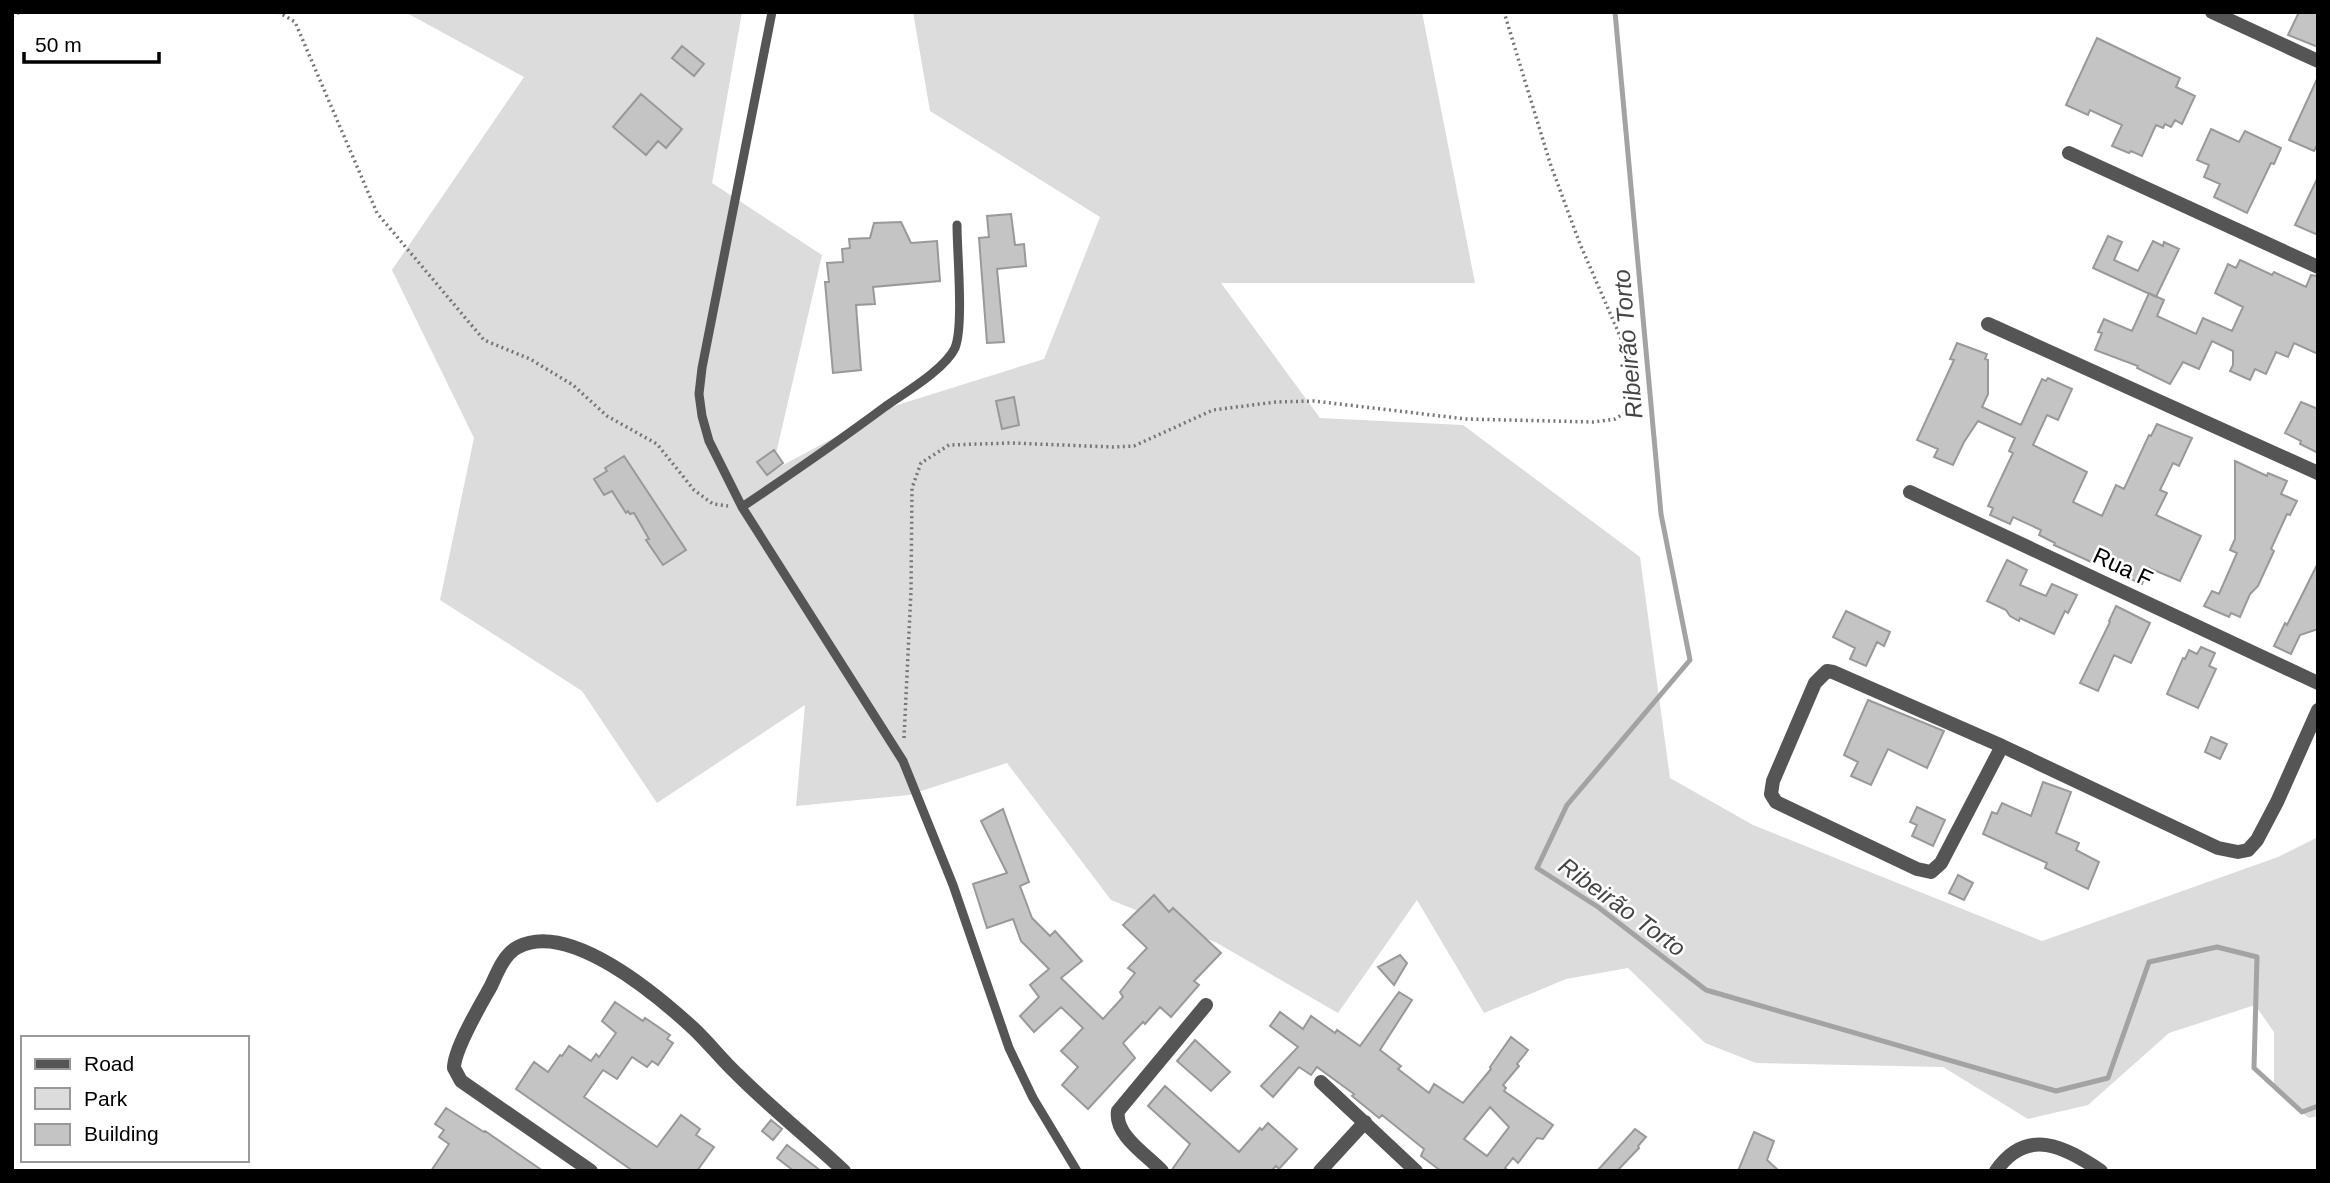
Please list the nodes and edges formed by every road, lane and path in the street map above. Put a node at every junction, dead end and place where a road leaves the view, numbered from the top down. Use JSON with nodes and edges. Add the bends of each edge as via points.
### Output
{"nodes":[{"id":1,"x":20,"y":12,"type":"edge"},
{"id":2,"x":278,"y":12,"type":"edge"},
{"id":3,"x":772,"y":12,"type":"edge"},
{"id":4,"x":1504,"y":12,"type":"edge"},
{"id":5,"x":2212,"y":12,"type":"edge"},
{"id":6,"x":12,"y":16,"type":"edge"},
{"id":7,"x":2318,"y":61,"type":"edge"},
{"id":8,"x":2069,"y":153,"type":"dead end"},
{"id":9,"x":957,"y":225,"type":"dead end"},
{"id":10,"x":2318,"y":267,"type":"edge"},
{"id":11,"x":1988,"y":324,"type":"dead end"},
{"id":12,"x":2318,"y":473,"type":"edge"},
{"id":13,"x":1910,"y":492,"type":"dead end"},
{"id":14,"x":742,"y":507,"type":"junction"},
{"id":15,"x":2318,"y":683,"type":"edge"},
{"id":16,"x":2318,"y":710,"type":"edge"},
{"id":17,"x":2001,"y":746,"type":"junction"},
{"id":18,"x":902,"y":761,"type":"junction"},
{"id":19,"x":1206,"y":1005,"type":"dead end"},
{"id":20,"x":1321,"y":1082,"type":"dead end"},
{"id":21,"x":1365,"y":1122,"type":"junction"},
{"id":22,"x":591,"y":1171,"type":"edge"},
{"id":23,"x":844,"y":1171,"type":"edge"},
{"id":24,"x":1077,"y":1171,"type":"edge"},
{"id":25,"x":1162,"y":1171,"type":"edge"},
{"id":26,"x":1320,"y":1171,"type":"edge"},
{"id":27,"x":1416,"y":1171,"type":"edge"},
{"id":28,"x":1996,"y":1171,"type":"edge"},
{"id":29,"x":2101,"y":1171,"type":"edge"}],
"edges":[{"from":1,"to":6,"type":"path"},
{"from":2,"to":14,"type":"path","via":[[295,22],[377,213],[484,340],[530,359],[573,385],[607,416],[657,444],[694,490],[713,504]]},
{"from":3,"to":14,"type":"lane","via":[[699,394],[709,442]]},
{"from":4,"to":18,"type":"path","via":[[1550,163],[1633,366],[1636,394],[1630,410],[1615,419],[1593,422],[1466,419],[1314,401],[1276,402],[1213,410],[1134,446],[949,445],[921,463],[912,488]]},
{"from":5,"to":7,"type":"street"},
{"from":8,"to":10,"type":"street"},
{"from":9,"to":14,"type":"lane","via":[[959,326],[954,351],[913,387]]},
{"from":11,"to":12,"type":"street"},
{"from":13,"to":15,"type":"street","name":"Rua F"},
{"from":14,"to":18,"type":"lane"},
{"from":16,"to":17,"type":"street","via":[[2257,840],[2248,850],[2238,852],[2218,848]]},
{"from":17,"to":17,"type":"street","via":[[1827,671],[1815,683],[1771,794],[1776,802],[1931,872],[1941,863]]},
{"from":18,"to":24,"type":"lane","via":[[953,885],[1009,1048]]},
{"from":19,"to":25,"type":"street","via":[[1118,1111],[1122,1132]]},
{"from":20,"to":21,"type":"street"},
{"from":21,"to":26,"type":"street"},
{"from":21,"to":27,"type":"street"},
{"from":22,"to":23,"type":"street","via":[[461,1081],[454,1068],[458,1050],[502,965],[516,947],[525,944],[565,943],[639,983]]},
{"from":28,"to":29,"type":"street","via":[[2015,1150],[2034,1144],[2061,1147]]}]}
